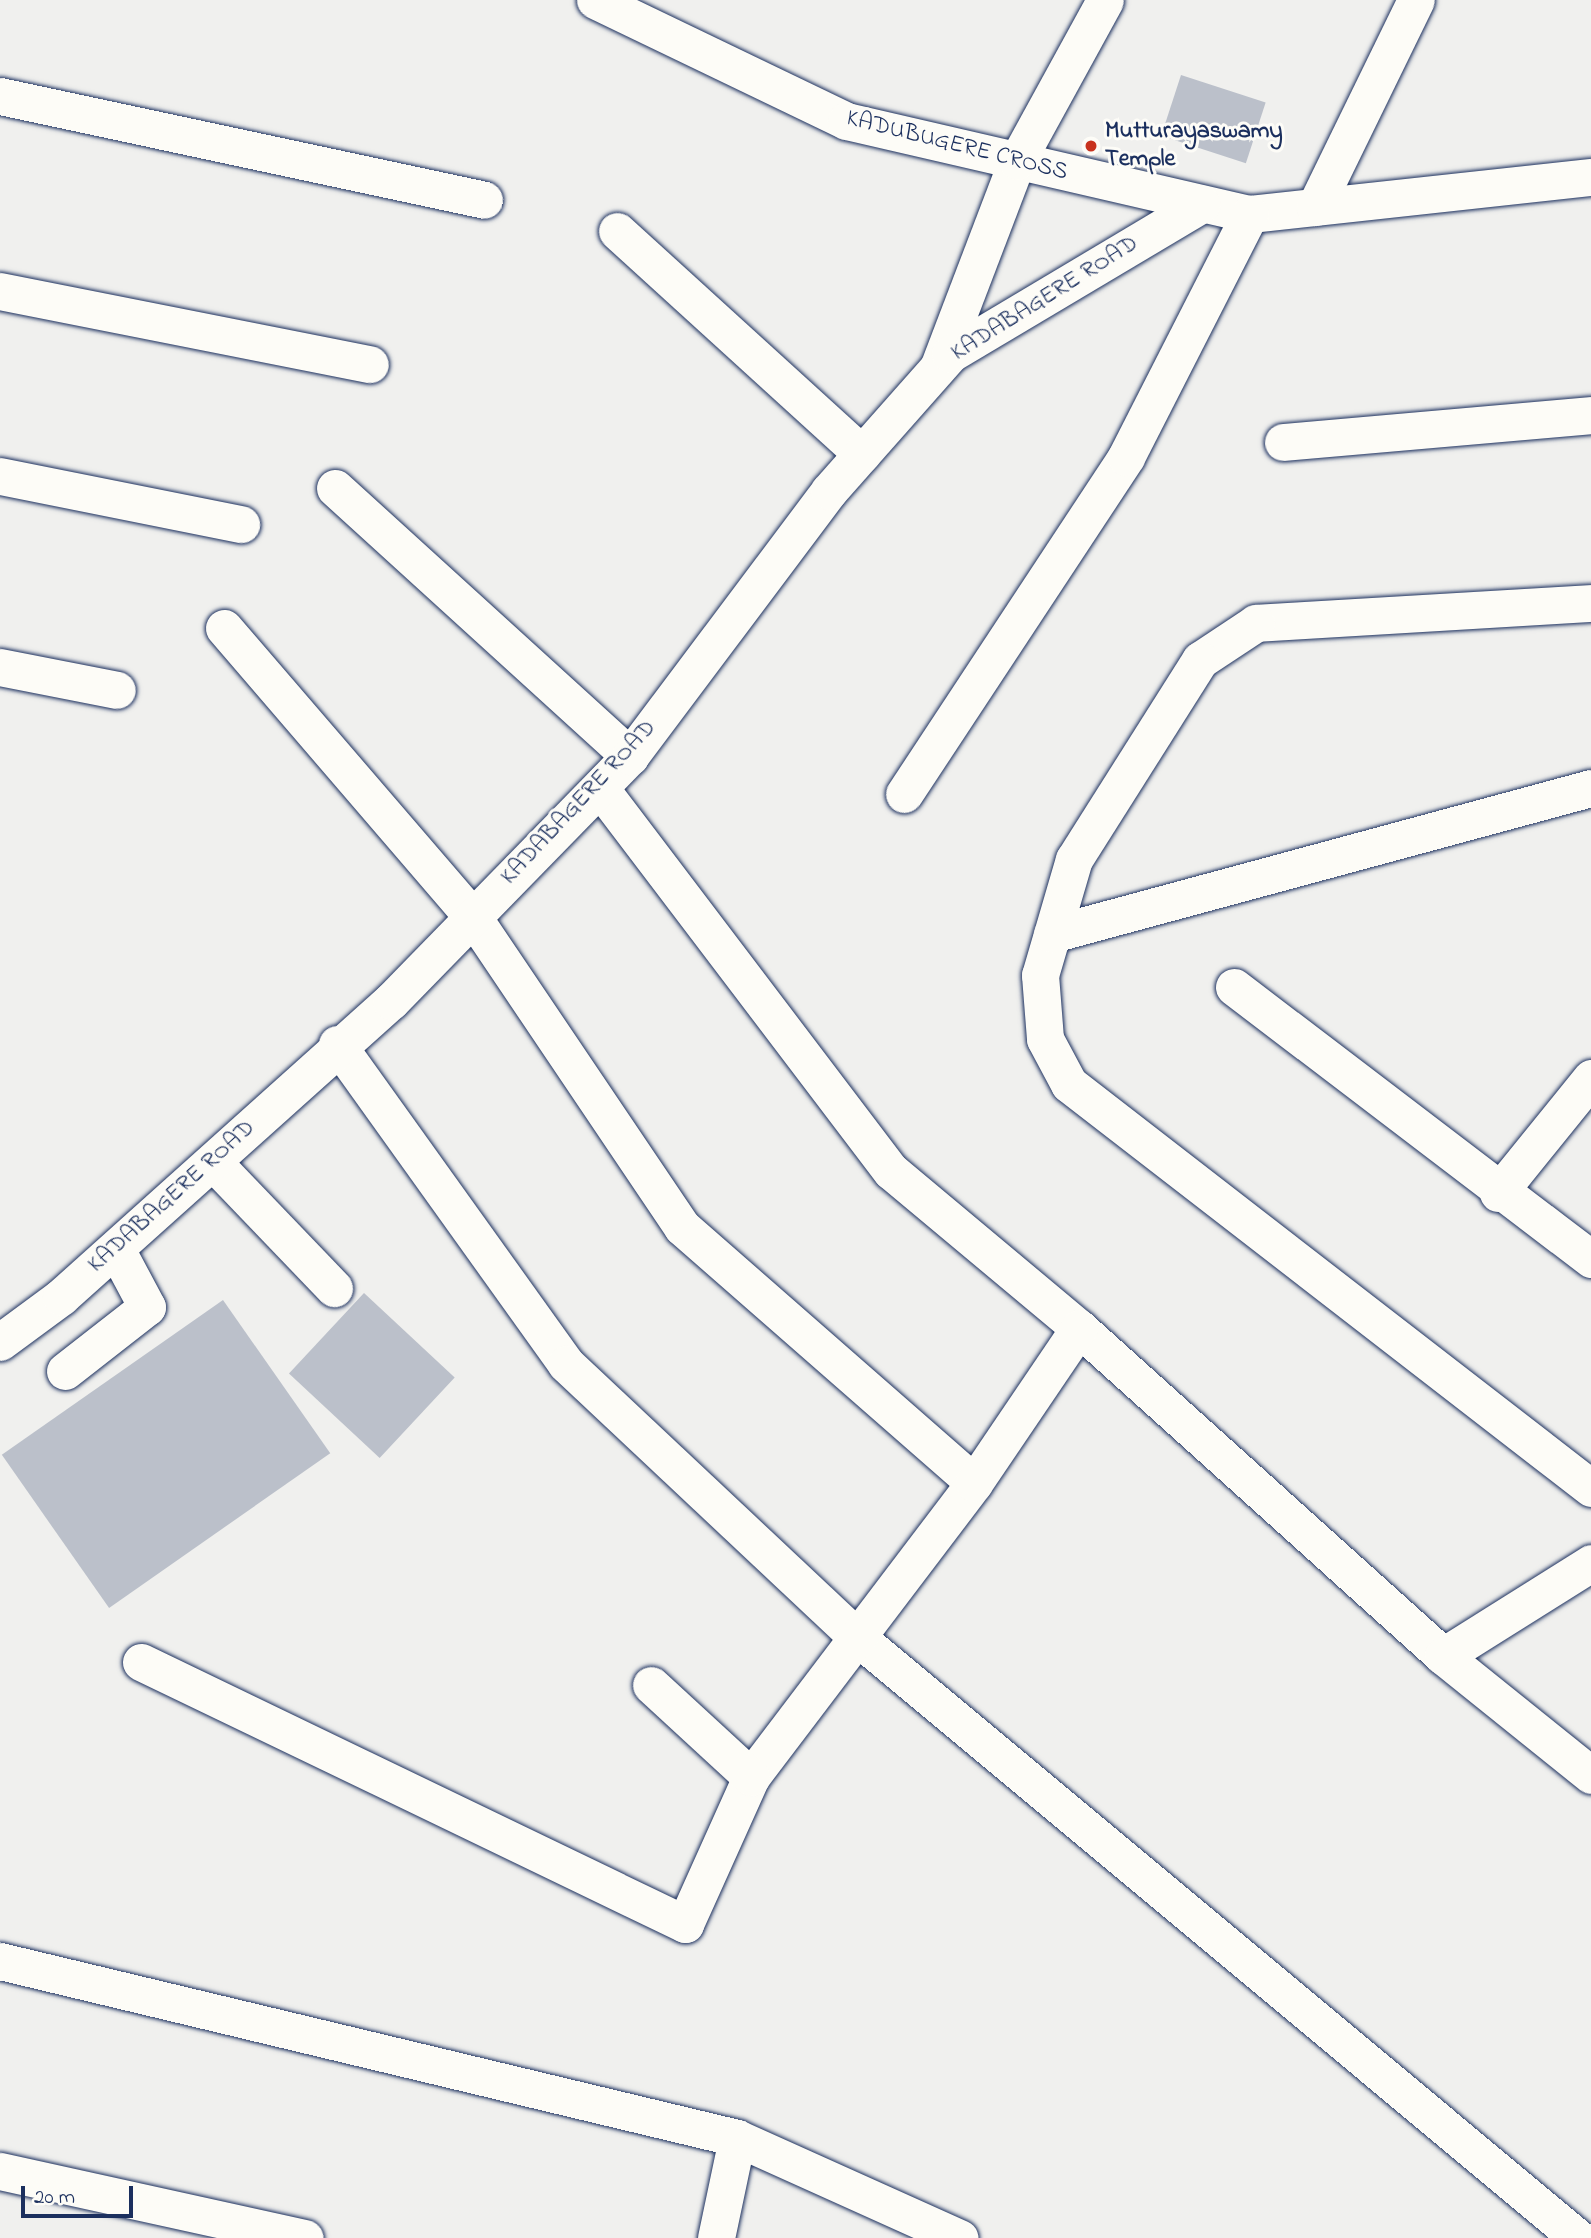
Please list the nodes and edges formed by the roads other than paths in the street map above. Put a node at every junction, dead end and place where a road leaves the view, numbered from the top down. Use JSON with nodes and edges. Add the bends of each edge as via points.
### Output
{"nodes":[{"id":1,"x":595,"y":0,"type":"edge"},
{"id":2,"x":1105,"y":0,"type":"edge"},
{"id":3,"x":1416,"y":0,"type":"edge"},
{"id":4,"x":635,"y":9,"type":"edge"},
{"id":5,"x":0,"y":96,"type":"edge"},
{"id":6,"x":1017,"y":161,"type":"junction"},
{"id":7,"x":1591,"y":177,"type":"edge"},
{"id":8,"x":484,"y":200,"type":"dead end"},
{"id":9,"x":1202,"y":204,"type":"junction"},
{"id":10,"x":1315,"y":207,"type":"junction"},
{"id":11,"x":1250,"y":214,"type":"junction"},
{"id":12,"x":617,"y":230,"type":"dead end"},
{"id":13,"x":0,"y":291,"type":"edge"},
{"id":14,"x":370,"y":364,"type":"dead end"},
{"id":15,"x":939,"y":366,"type":"junction"},
{"id":16,"x":1591,"y":415,"type":"edge"},
{"id":17,"x":1283,"y":442,"type":"dead end"},
{"id":18,"x":862,"y":454,"type":"junction"},
{"id":19,"x":0,"y":476,"type":"edge"},
{"id":20,"x":335,"y":488,"type":"dead end"},
{"id":21,"x":242,"y":524,"type":"dead end"},
{"id":22,"x":1591,"y":603,"type":"edge"},
{"id":23,"x":225,"y":628,"type":"dead end"},
{"id":24,"x":0,"y":667,"type":"edge"},
{"id":25,"x":117,"y":690,"type":"dead end"},
{"id":26,"x":630,"y":756,"type":"junction"},
{"id":27,"x":600,"y":788,"type":"junction"},
{"id":28,"x":1591,"y":788,"type":"edge"},
{"id":29,"x":904,"y":794,"type":"dead end"},
{"id":30,"x":473,"y":917,"type":"junction"},
{"id":31,"x":1052,"y":934,"type":"junction"},
{"id":32,"x":1234,"y":987,"type":"dead end"},
{"id":33,"x":337,"y":1044,"type":"junction"},
{"id":34,"x":1591,"y":1078,"type":"edge"},
{"id":35,"x":213,"y":1162,"type":"junction"},
{"id":36,"x":1498,"y":1193,"type":"junction"},
{"id":37,"x":116,"y":1248,"type":"junction"},
{"id":38,"x":1591,"y":1259,"type":"edge"},
{"id":39,"x":334,"y":1288,"type":"dead end"},
{"id":40,"x":1079,"y":1328,"type":"junction"},
{"id":41,"x":0,"y":1342,"type":"edge"},
{"id":42,"x":65,"y":1371,"type":"dead end"},
{"id":43,"x":974,"y":1483,"type":"junction"},
{"id":44,"x":1591,"y":1488,"type":"edge"},
{"id":45,"x":1591,"y":1563,"type":"edge"},
{"id":46,"x":857,"y":1637,"type":"junction"},
{"id":47,"x":1443,"y":1656,"type":"junction"},
{"id":48,"x":141,"y":1662,"type":"dead end"},
{"id":49,"x":651,"y":1685,"type":"dead end"},
{"id":50,"x":1591,"y":1775,"type":"edge"},
{"id":51,"x":751,"y":1777,"type":"junction"},
{"id":52,"x":0,"y":1961,"type":"edge"},
{"id":53,"x":737,"y":2138,"type":"junction"},
{"id":54,"x":0,"y":2171,"type":"edge"},
{"id":55,"x":305,"y":2238,"type":"edge"},
{"id":56,"x":716,"y":2238,"type":"edge"},
{"id":57,"x":960,"y":2238,"type":"edge"},
{"id":58,"x":1578,"y":2238,"type":"edge"}],
"edges":[{"from":1,"to":4,"type":"street","name":"KADUBUGERE CROSS"},
{"from":2,"to":6,"type":"street"},
{"from":3,"to":10,"type":"street"},
{"from":4,"to":6,"type":"street","name":"KADUBUGERE CROSS","via":[[846,121]]},
{"from":5,"to":8,"type":"street"},
{"from":6,"to":9,"type":"street","name":"KADUBUGERE CROSS"},
{"from":6,"to":15,"type":"street"},
{"from":7,"to":10,"type":"street","name":"KADUBUGERE CROSS"},
{"from":9,"to":11,"type":"street","name":"KADUBUGERE CROSS"},
{"from":9,"to":15,"type":"street","name":"KADABAGERE ROAD","via":[[1072,278]]},
{"from":10,"to":11,"type":"street","name":"KADUBUGERE CROSS"},
{"from":11,"to":29,"type":"street","via":[[1126,457]]},
{"from":12,"to":18,"type":"street"},
{"from":13,"to":14,"type":"street"},
{"from":15,"to":18,"type":"street","name":"KADABAGERE ROAD"},
{"from":16,"to":17,"type":"street"},
{"from":18,"to":26,"type":"street","name":"KADABAGERE ROAD"},
{"from":19,"to":21,"type":"street"},
{"from":20,"to":26,"type":"street"},
{"from":22,"to":31,"type":"street","via":[[1256,623],[1200,660],[1074,859]]},
{"from":23,"to":30,"type":"street"},
{"from":24,"to":25,"type":"street"},
{"from":26,"to":27,"type":"street","name":"KADABAGERE ROAD"},
{"from":27,"to":30,"type":"street","name":"KADABAGERE ROAD"},
{"from":27,"to":40,"type":"street","via":[[891,1171]]},
{"from":28,"to":31,"type":"street"},
{"from":30,"to":33,"type":"street","name":"KADABAGERE ROAD","via":[[391,1001]]},
{"from":30,"to":43,"type":"street","via":[[682,1227]]},
{"from":31,"to":44,"type":"street","via":[[1040,975],[1045,1039],[1069,1084]]},
{"from":32,"to":36,"type":"street"},
{"from":33,"to":35,"type":"street","name":"KADABAGERE ROAD"},
{"from":33,"to":46,"type":"street","via":[[566,1364]]},
{"from":34,"to":36,"type":"street"},
{"from":35,"to":37,"type":"street","name":"KADABAGERE ROAD"},
{"from":35,"to":39,"type":"street"},
{"from":36,"to":38,"type":"street"},
{"from":37,"to":41,"type":"street","name":"KADABAGERE ROAD"},
{"from":37,"to":42,"type":"street","via":[[147,1307]]},
{"from":40,"to":43,"type":"street"},
{"from":40,"to":47,"type":"street"},
{"from":43,"to":46,"type":"street"},
{"from":45,"to":47,"type":"street"},
{"from":46,"to":51,"type":"street"},
{"from":46,"to":58,"type":"street"},
{"from":47,"to":50,"type":"street"},
{"from":48,"to":51,"type":"street","via":[[685,1924]]},
{"from":49,"to":51,"type":"street"},
{"from":52,"to":53,"type":"street"},
{"from":53,"to":56,"type":"street"},
{"from":53,"to":57,"type":"street"},
{"from":54,"to":55,"type":"street"}]}
